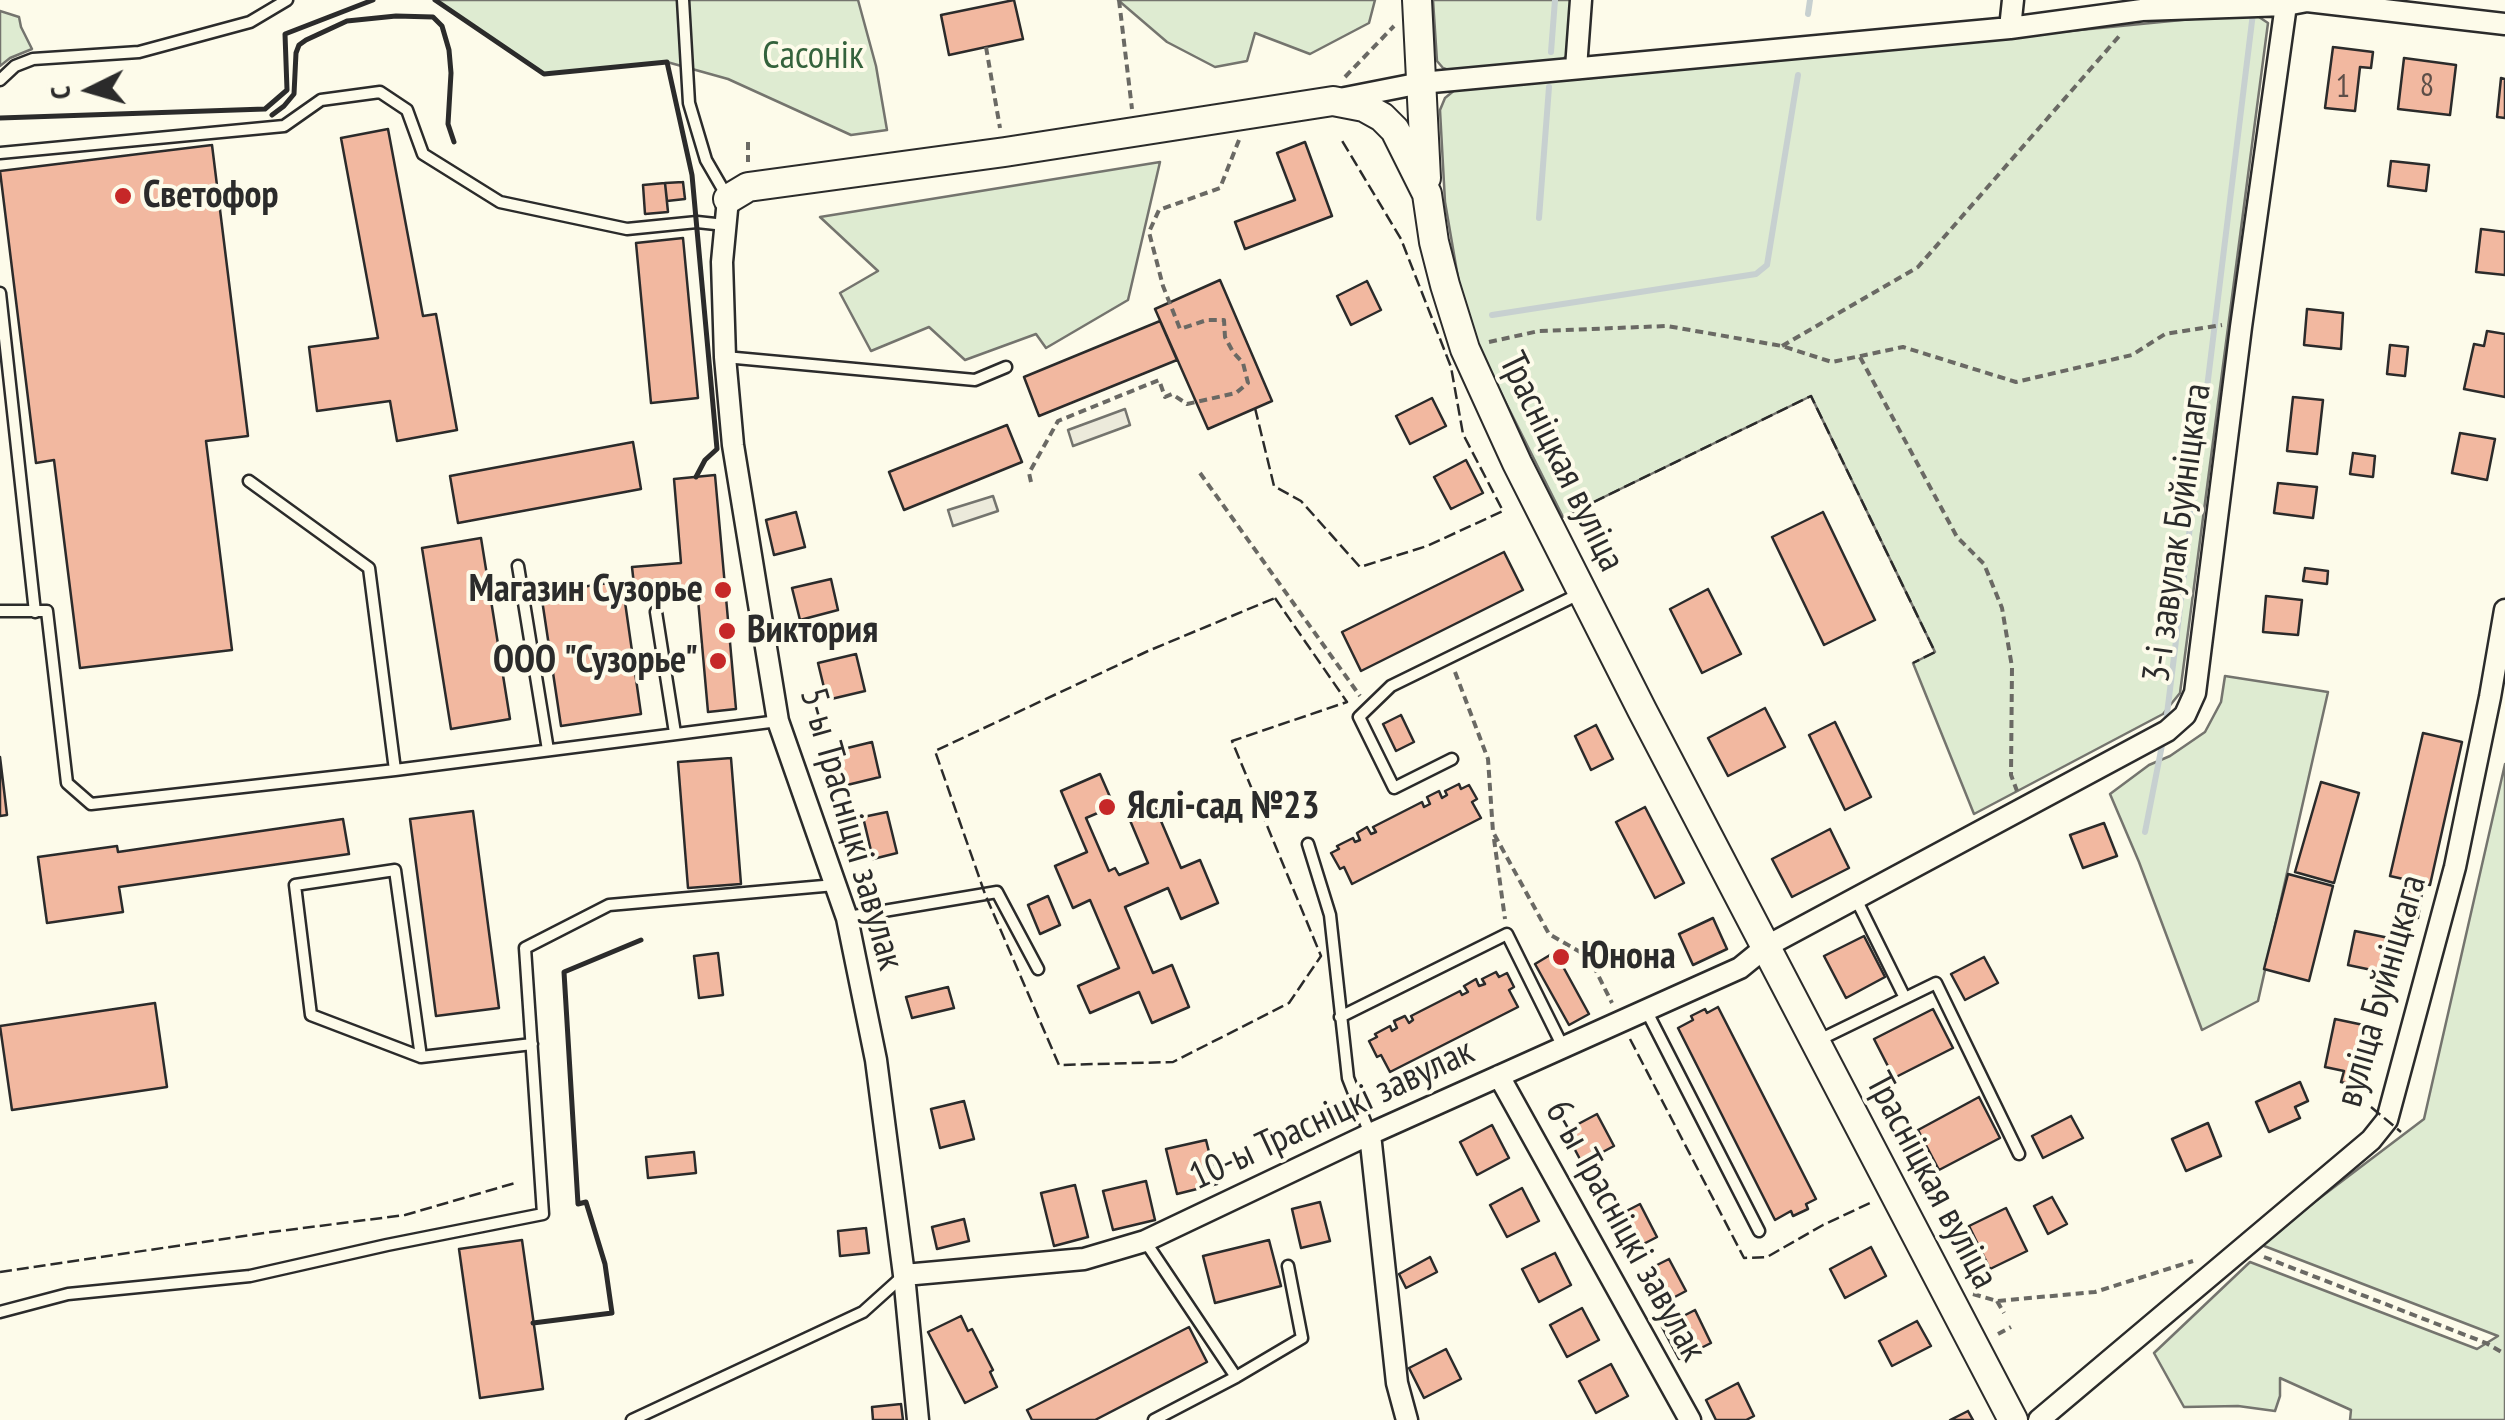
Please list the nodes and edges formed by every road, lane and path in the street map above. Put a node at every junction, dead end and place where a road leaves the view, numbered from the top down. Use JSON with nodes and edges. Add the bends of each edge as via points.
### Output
{"nodes":[{"id":1,"x":287,"y":0,"type":"edge"},
{"id":2,"x":683,"y":0,"type":"edge"},
{"id":3,"x":1118,"y":0,"type":"edge"},
{"id":4,"x":1418,"y":0,"type":"edge"},
{"id":5,"x":1581,"y":0,"type":"edge"},
{"id":6,"x":2013,"y":0,"type":"edge"},
{"id":7,"x":2286,"y":4,"type":"junction"},
{"id":8,"x":2142,"y":10,"type":"junction"},
{"id":9,"x":2505,"y":24,"type":"edge"},
{"id":10,"x":2010,"y":28,"type":"junction"},
{"id":11,"x":986,"y":47,"type":"dead end"},
{"id":12,"x":1576,"y":68,"type":"junction"},
{"id":13,"x":0,"y":80,"type":"edge"},
{"id":14,"x":1421,"y":83,"type":"junction"},
{"id":15,"x":1320,"y":102,"type":"junction"},
{"id":16,"x":1248,"y":113,"type":"junction"},
{"id":17,"x":1134,"y":131,"type":"junction"},
{"id":18,"x":1005,"y":152,"type":"junction"},
{"id":19,"x":0,"y":153,"type":"edge"},
{"id":20,"x":1427,"y":194,"type":"junction"},
{"id":21,"x":727,"y":212,"type":"junction"},
{"id":22,"x":0,"y":293,"type":"edge"},
{"id":23,"x":2221,"y":326,"type":"dead end"},
{"id":24,"x":1782,"y":346,"type":"junction"},
{"id":25,"x":1465,"y":349,"type":"junction"},
{"id":26,"x":725,"y":357,"type":"junction"},
{"id":27,"x":1860,"y":357,"type":"junction"},
{"id":28,"x":1006,"y":367,"type":"dead end"},
{"id":29,"x":1200,"y":472,"type":"dead end"},
{"id":30,"x":249,"y":481,"type":"dead end"},
{"id":31,"x":1031,"y":482,"type":"dead end"},
{"id":32,"x":518,"y":566,"type":"dead end"},
{"id":33,"x":1582,"y":592,"type":"junction"},
{"id":34,"x":2505,"y":610,"type":"edge"},
{"id":35,"x":0,"y":612,"type":"edge"},
{"id":36,"x":35,"y":612,"type":"junction"},
{"id":37,"x":656,"y":612,"type":"dead end"},
{"id":38,"x":1449,"y":658,"type":"junction"},
{"id":39,"x":1368,"y":708,"type":"junction"},
{"id":40,"x":778,"y":721,"type":"junction"},
{"id":41,"x":675,"y":734,"type":"junction"},
{"id":42,"x":548,"y":750,"type":"junction"},
{"id":43,"x":1452,"y":759,"type":"dead end"},
{"id":44,"x":395,"y":770,"type":"junction"},
{"id":45,"x":2024,"y":809,"type":"junction"},
{"id":46,"x":1493,"y":832,"type":"junction"},
{"id":47,"x":1308,"y":844,"type":"dead end"},
{"id":48,"x":835,"y":884,"type":"junction"},
{"id":49,"x":1856,"y":900,"type":"junction"},
{"id":50,"x":846,"y":918,"type":"junction"},
{"id":51,"x":1507,"y":934,"type":"junction"},
{"id":52,"x":1767,"y":946,"type":"junction"},
{"id":53,"x":1038,"y":968,"type":"dead end"},
{"id":54,"x":1905,"y":998,"type":"junction"},
{"id":55,"x":1645,"y":1010,"type":"junction"},
{"id":56,"x":1340,"y":1017,"type":"junction"},
{"id":57,"x":1621,"y":1021,"type":"junction"},
{"id":58,"x":1816,"y":1041,"type":"junction"},
{"id":59,"x":532,"y":1044,"type":"junction"},
{"id":60,"x":1564,"y":1048,"type":"junction"},
{"id":61,"x":421,"y":1058,"type":"junction"},
{"id":62,"x":1499,"y":1076,"type":"junction"},
{"id":63,"x":1370,"y":1134,"type":"junction"},
{"id":64,"x":2019,"y":1154,"type":"dead end"},
{"id":65,"x":1760,"y":1230,"type":"dead end"},
{"id":66,"x":1145,"y":1241,"type":"junction"},
{"id":67,"x":2240,"y":1248,"type":"junction"},
{"id":68,"x":2198,"y":1260,"type":"dead end"},
{"id":69,"x":1288,"y":1266,"type":"dead end"},
{"id":70,"x":904,"y":1275,"type":"junction"},
{"id":71,"x":1939,"y":1276,"type":"junction"},
{"id":72,"x":1997,"y":1301,"type":"junction"},
{"id":73,"x":0,"y":1312,"type":"edge"},
{"id":74,"x":2004,"y":1313,"type":"dead end"},
{"id":75,"x":2505,"y":1354,"type":"edge"},
{"id":76,"x":1236,"y":1378,"type":"junction"},
{"id":77,"x":643,"y":1417,"type":"edge"},
{"id":78,"x":632,"y":1420,"type":"edge"},
{"id":79,"x":918,"y":1420,"type":"edge"},
{"id":80,"x":1154,"y":1420,"type":"edge"},
{"id":81,"x":1407,"y":1420,"type":"edge"},
{"id":82,"x":1690,"y":1420,"type":"edge"},
{"id":83,"x":2013,"y":1420,"type":"edge"},
{"id":84,"x":2039,"y":1420,"type":"edge"}],
"edges":[{"from":1,"to":13,"type":"lane","via":[[250,22],[139,52],[33,59]]},
{"from":2,"to":21,"type":"lane","via":[[689,103]]},
{"from":3,"to":17,"type":"path"},
{"from":4,"to":14,"type":"street"},
{"from":4,"to":15,"type":"path"},
{"from":5,"to":12,"type":"street"},
{"from":6,"to":10,"type":"street"},
{"from":7,"to":8,"type":"street"},
{"from":7,"to":9,"type":"street"},
{"from":7,"to":45,"type":"street","name":"3-і завулак Буйніцкага","via":[[2196,693],[2167,732]]},
{"from":8,"to":10,"type":"street"},
{"from":8,"to":24,"type":"path","via":[[1918,267]]},
{"from":10,"to":12,"type":"street"},
{"from":11,"to":18,"type":"path"},
{"from":12,"to":14,"type":"street"},
{"from":14,"to":15,"type":"street"},
{"from":14,"to":20,"type":"street"},
{"from":15,"to":16,"type":"street","name":"Трасніцкая вуліца"},
{"from":15,"to":20,"type":"street","name":"Трасніцкая вуліца","via":[[1364,107],[1382,117]]},
{"from":16,"to":17,"type":"street","name":"Трасніцкая вуліца"},
{"from":16,"to":31,"type":"path","via":[[1220,188],[1159,210],[1148,232],[1180,329],[1224,320],[1248,382],[1236,392],[1188,404],[1165,397],[1159,380],[1058,421],[1029,473]]},
{"from":17,"to":18,"type":"street","name":"Трасніцкая вуліца"},
{"from":18,"to":21,"type":"street","name":"Трасніцкая вуліца","via":[[748,187]]},
{"from":19,"to":21,"type":"lane","via":[[284,126],[321,100],[380,92],[408,110],[423,154],[500,202],[628,230]]},
{"from":20,"to":25,"type":"street","name":"Трасніцкая вуліца","via":[[1444,286]]},
{"from":21,"to":26,"type":"street","name":"5-ы Трасніцкі завулак"},
{"from":22,"to":36,"type":"lane"},
{"from":23,"to":27,"type":"path","via":[[2165,334],[2132,355],[2016,382],[1902,347]]},
{"from":24,"to":25,"type":"path","via":[[1667,326],[1540,330]]},
{"from":24,"to":27,"type":"path","via":[[1832,362]]},
{"from":25,"to":33,"type":"street","name":"Трасніцкая вуліца"},
{"from":26,"to":28,"type":"lane","via":[[975,380]]},
{"from":26,"to":40,"type":"street","name":"5-ы Трасніцкі завулак"},
{"from":27,"to":45,"type":"path","via":[[1958,536],[1984,564],[2002,608],[2012,667],[2011,775]]},
{"from":29,"to":39,"type":"path"},
{"from":30,"to":44,"type":"lane","via":[[368,568]]},
{"from":32,"to":42,"type":"lane"},
{"from":33,"to":38,"type":"lane"},
{"from":33,"to":52,"type":"street","name":"Трасніцкая вуліца"},
{"from":34,"to":67,"type":"street","name":"вуліца Буйніцкага","via":[[2454,867],[2387,1120]]},
{"from":35,"to":36,"type":"lane"},
{"from":36,"to":44,"type":"lane","via":[[47,611],[68,782],[90,804]]},
{"from":37,"to":41,"type":"lane"},
{"from":38,"to":39,"type":"lane","via":[[1392,686]]},
{"from":38,"to":46,"type":"path","via":[[1488,759]]},
{"from":39,"to":43,"type":"lane","via":[[1359,717],[1394,788]]},
{"from":40,"to":41,"type":"lane"},
{"from":40,"to":48,"type":"street","name":"5-ы Трасніцкі завулак"},
{"from":41,"to":42,"type":"lane"},
{"from":42,"to":44,"type":"lane"},
{"from":45,"to":49,"type":"street","name":"3-і завулак Буйніцкага"},
{"from":46,"to":51,"type":"path"},
{"from":46,"to":57,"type":"path","via":[[1549,934],[1589,957]]},
{"from":47,"to":56,"type":"lane","via":[[1330,915]]},
{"from":48,"to":50,"type":"street","name":"5-ы Трасніцкі завулак"},
{"from":48,"to":59,"type":"lane","via":[[609,905],[525,948]]},
{"from":49,"to":52,"type":"street","name":"3-і завулак Буйніцкага"},
{"from":49,"to":54,"type":"lane"},
{"from":50,"to":53,"type":"lane","via":[[997,892]]},
{"from":50,"to":70,"type":"street","name":"5-ы Трасніцкі завулак","via":[[876,1060]]},
{"from":51,"to":56,"type":"lane"},
{"from":51,"to":60,"type":"lane"},
{"from":52,"to":55,"type":"street","name":"10-ы Трасніцкі завулак","via":[[1740,968]]},
{"from":52,"to":58,"type":"street","name":"Трасніцкая вуліца"},
{"from":54,"to":58,"type":"lane"},
{"from":54,"to":64,"type":"lane","via":[[1936,983]]},
{"from":55,"to":57,"type":"street","name":"10-ы Трасніцкі завулак"},
{"from":55,"to":65,"type":"lane"},
{"from":56,"to":63,"type":"lane","via":[[1348,1078]]},
{"from":57,"to":60,"type":"street","name":"10-ы Трасніцкі завулак"},
{"from":58,"to":71,"type":"street","name":"Трасніцкая вуліца"},
{"from":59,"to":61,"type":"lane"},
{"from":59,"to":73,"type":"lane","via":[[543,1214],[250,1276],[68,1294]]},
{"from":60,"to":62,"type":"street","name":"10-ы Трасніцкі завулак"},
{"from":61,"to":61,"type":"lane","via":[[312,1015],[296,885],[395,870]]},
{"from":62,"to":63,"type":"street","name":"10-ы Трасніцкі завулак"},
{"from":62,"to":82,"type":"street","name":"6-ы Трасніцкі завулак"},
{"from":63,"to":66,"type":"street","name":"10-ы Трасніцкі завулак"},
{"from":63,"to":81,"type":"street","via":[[1397,1383]]},
{"from":66,"to":70,"type":"street","name":"10-ы Трасніцкі завулак","via":[[1084,1259]]},
{"from":66,"to":76,"type":"lane"},
{"from":67,"to":75,"type":"path"},
{"from":67,"to":84,"type":"street","name":"вуліца Буйніцкага"},
{"from":68,"to":72,"type":"path","via":[[2094,1292]]},
{"from":69,"to":76,"type":"lane","via":[[1302,1338]]},
{"from":70,"to":77,"type":"lane","via":[[862,1312]]},
{"from":70,"to":79,"type":"street","name":"5-ы Трасніцкі завулак"},
{"from":71,"to":72,"type":"path"},
{"from":71,"to":83,"type":"street","name":"Трасніцкая вуліца"},
{"from":72,"to":74,"type":"path"},
{"from":76,"to":80,"type":"lane"},
{"from":77,"to":78,"type":"lane"}]}
